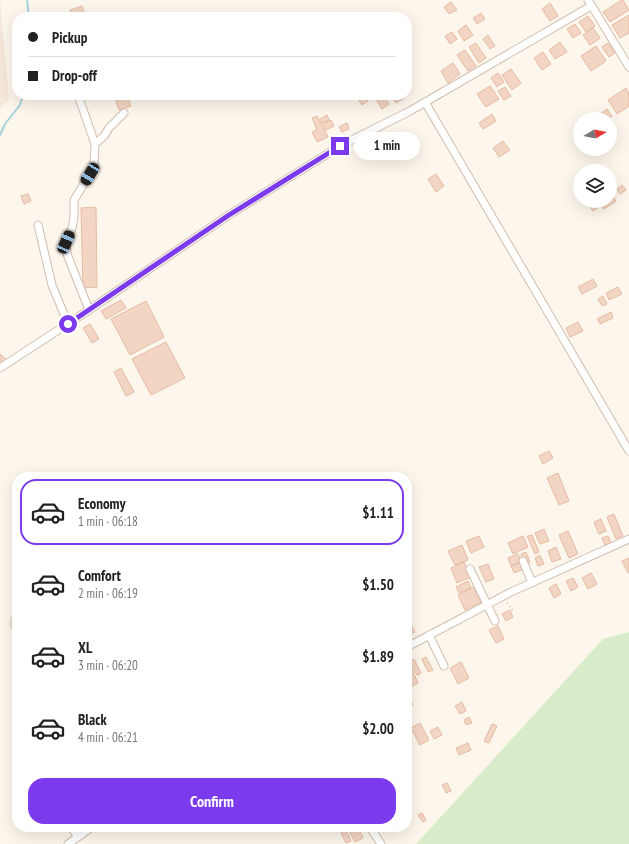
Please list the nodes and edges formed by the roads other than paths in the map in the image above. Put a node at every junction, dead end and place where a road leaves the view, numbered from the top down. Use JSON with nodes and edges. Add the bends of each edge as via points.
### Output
{"nodes":[{"id":1,"x":590,"y":3,"type":"edge"},
{"id":2,"x":629,"y":67,"type":"edge"},
{"id":3,"x":80,"y":100,"type":"edge"},
{"id":4,"x":425,"y":102,"type":"junction"},
{"id":5,"x":124,"y":113,"type":"dead end"},
{"id":6,"x":95,"y":144,"type":"junction"},
{"id":7,"x":38,"y":225,"type":"dead end"},
{"id":8,"x":89,"y":310,"type":"junction"},
{"id":9,"x":68,"y":324,"type":"junction"},
{"id":10,"x":0,"y":368,"type":"edge"},
{"id":11,"x":629,"y":450,"type":"edge"},
{"id":12,"x":629,"y":538,"type":"edge"},
{"id":13,"x":523,"y":561,"type":"dead end"},
{"id":14,"x":470,"y":569,"type":"dead end"},
{"id":15,"x":532,"y":583,"type":"junction"},
{"id":16,"x":488,"y":604,"type":"junction"},
{"id":17,"x":495,"y":621,"type":"dead end"},
{"id":18,"x":429,"y":635,"type":"junction"},
{"id":19,"x":412,"y":644,"type":"edge"},
{"id":20,"x":444,"y":666,"type":"dead end"},
{"id":21,"x":75,"y":832,"type":"edge"},
{"id":22,"x":85,"y":832,"type":"edge"},
{"id":23,"x":373,"y":832,"type":"edge"},
{"id":24,"x":78,"y":837,"type":"junction"},
{"id":25,"x":68,"y":844,"type":"edge"},
{"id":26,"x":380,"y":844,"type":"edge"}],
"edges":[{"from":1,"to":2,"type":"street"},
{"from":1,"to":4,"type":"street"},
{"from":3,"to":6,"type":"street"},
{"from":4,"to":8,"type":"street","via":[[340,146],[235,211]]},
{"from":4,"to":11,"type":"street"},
{"from":5,"to":6,"type":"street"},
{"from":6,"to":8,"type":"street","via":[[94,163],[74,200],[72,228],[66,242],[67,254]]},
{"from":7,"to":9,"type":"street","via":[[52,285]]},
{"from":8,"to":9,"type":"street"},
{"from":9,"to":10,"type":"street"},
{"from":12,"to":15,"type":"street"},
{"from":13,"to":15,"type":"street"},
{"from":14,"to":16,"type":"street"},
{"from":15,"to":16,"type":"street"},
{"from":16,"to":17,"type":"street"},
{"from":16,"to":18,"type":"street"},
{"from":18,"to":19,"type":"street"},
{"from":18,"to":20,"type":"street"},
{"from":21,"to":24,"type":"street"},
{"from":22,"to":24,"type":"street"},
{"from":23,"to":26,"type":"street"},
{"from":24,"to":25,"type":"street"}]}
